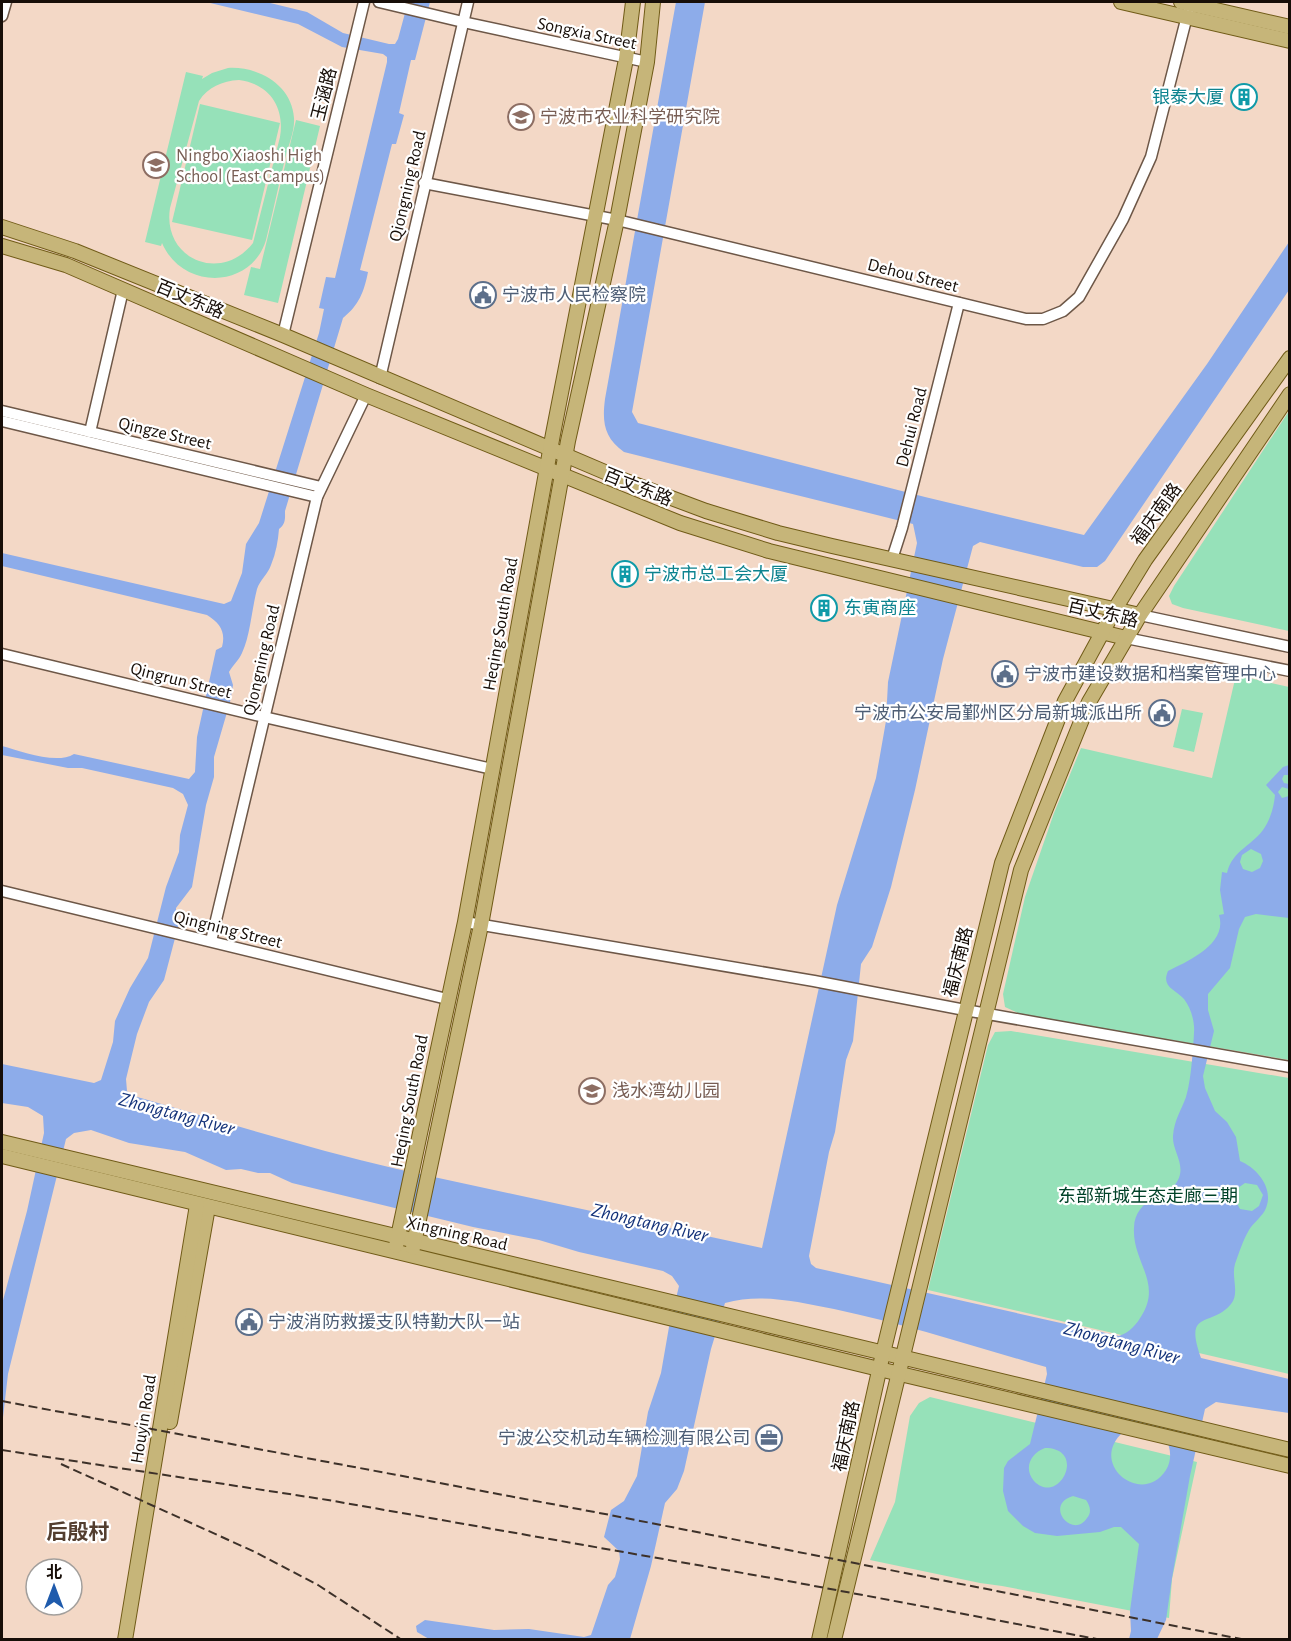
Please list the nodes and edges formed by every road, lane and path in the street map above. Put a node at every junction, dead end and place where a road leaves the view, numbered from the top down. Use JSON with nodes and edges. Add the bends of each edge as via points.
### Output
{"nodes":[{"id":1,"x":6,"y":2,"type":"edge"},
{"id":2,"x":364,"y":2,"type":"edge"},
{"id":3,"x":379,"y":2,"type":"edge"},
{"id":4,"x":468,"y":2,"type":"edge"},
{"id":5,"x":633,"y":2,"type":"edge"},
{"id":6,"x":653,"y":2,"type":"edge"},
{"id":7,"x":1121,"y":2,"type":"edge"},
{"id":8,"x":1186,"y":7,"type":"edge"},
{"id":9,"x":2,"y":16,"type":"edge"},
{"id":10,"x":463,"y":22,"type":"junction"},
{"id":11,"x":1290,"y":27,"type":"edge"},
{"id":12,"x":1290,"y":41,"type":"edge"},
{"id":13,"x":626,"y":59,"type":"junction"},
{"id":14,"x":647,"y":62,"type":"junction"},
{"id":15,"x":424,"y":183,"type":"junction"},
{"id":16,"x":597,"y":217,"type":"junction"},
{"id":17,"x":617,"y":220,"type":"junction"},
{"id":18,"x":2,"y":227,"type":"edge"},
{"id":19,"x":2,"y":246,"type":"edge"},
{"id":20,"x":123,"y":290,"type":"junction"},
{"id":21,"x":959,"y":303,"type":"junction"},
{"id":22,"x":283,"y":335,"type":"junction"},
{"id":23,"x":1290,"y":358,"type":"edge"},
{"id":24,"x":380,"y":378,"type":"junction"},
{"id":25,"x":1290,"y":394,"type":"edge"},
{"id":26,"x":366,"y":395,"type":"junction"},
{"id":27,"x":2,"y":411,"type":"edge"},
{"id":28,"x":2,"y":421,"type":"edge"},
{"id":29,"x":90,"y":432,"type":"junction"},
{"id":30,"x":550,"y":449,"type":"junction"},
{"id":31,"x":566,"y":455,"type":"junction"},
{"id":32,"x":547,"y":469,"type":"junction"},
{"id":33,"x":562,"y":475,"type":"junction"},
{"id":34,"x":319,"y":492,"type":"junction"},
{"id":35,"x":892,"y":559,"type":"junction"},
{"id":36,"x":1115,"y":609,"type":"junction"},
{"id":37,"x":1140,"y":615,"type":"junction"},
{"id":38,"x":1102,"y":632,"type":"junction"},
{"id":39,"x":1126,"y":638,"type":"junction"},
{"id":40,"x":1290,"y":646,"type":"edge"},
{"id":41,"x":2,"y":654,"type":"edge"},
{"id":42,"x":1290,"y":671,"type":"edge"},
{"id":43,"x":264,"y":717,"type":"junction"},
{"id":44,"x":492,"y":769,"type":"junction"},
{"id":45,"x":2,"y":891,"type":"edge"},
{"id":46,"x":465,"y":922,"type":"junction"},
{"id":47,"x":481,"y":925,"type":"junction"},
{"id":48,"x":211,"y":941,"type":"junction"},
{"id":49,"x":447,"y":999,"type":"junction"},
{"id":50,"x":965,"y":1010,"type":"junction"},
{"id":51,"x":987,"y":1014,"type":"junction"},
{"id":52,"x":1290,"y":1067,"type":"edge"},
{"id":53,"x":2,"y":1142,"type":"edge"},
{"id":54,"x":26,"y":1155,"type":"junction"},
{"id":55,"x":2,"y":1156,"type":"edge"},
{"id":56,"x":69,"y":1166,"type":"junction"},
{"id":57,"x":203,"y":1206,"type":"junction"},
{"id":58,"x":396,"y":1245,"type":"junction"},
{"id":59,"x":413,"y":1248,"type":"junction"},
{"id":60,"x":882,"y":1353,"type":"junction"},
{"id":61,"x":904,"y":1358,"type":"junction"},
{"id":62,"x":879,"y":1369,"type":"junction"},
{"id":63,"x":900,"y":1374,"type":"junction"},
{"id":64,"x":1290,"y":1450,"type":"edge"},
{"id":65,"x":1290,"y":1466,"type":"edge"},
{"id":66,"x":125,"y":1640,"type":"edge"},
{"id":67,"x":132,"y":1640,"type":"edge"},
{"id":68,"x":819,"y":1640,"type":"edge"},
{"id":69,"x":834,"y":1640,"type":"edge"}],
"edges":[{"from":1,"to":9,"type":"street"},
{"from":2,"to":22,"type":"street","name":"玉涵路"},
{"from":3,"to":10,"type":"street","name":"Songxia Street"},
{"from":4,"to":10,"type":"street","name":"Qiongning Road"},
{"from":5,"to":13,"type":"main road","name":"Heqing South Road"},
{"from":6,"to":14,"type":"main road","name":"Heqing South Road"},
{"from":7,"to":8,"type":"main road"},
{"from":8,"to":11,"type":"main road"},
{"from":8,"to":12,"type":"main road"},
{"from":8,"to":21,"type":"street","name":"Dehou Street","via":[[1150,157],[1123,219],[1079,297],[1063,311],[1026,319]]},
{"from":10,"to":13,"type":"street","name":"Songxia Street"},
{"from":10,"to":15,"type":"street","name":"Qiongning Road"},
{"from":13,"to":14,"type":"street","name":"Songxia Street"},
{"from":13,"to":16,"type":"main road","name":"Heqing South Road"},
{"from":14,"to":17,"type":"main road","name":"Heqing South Road"},
{"from":15,"to":16,"type":"street","name":"Dehou Street"},
{"from":15,"to":24,"type":"street","name":"Qiongning Road"},
{"from":16,"to":17,"type":"street","name":"Dehou Street"},
{"from":16,"to":30,"type":"main road","name":"Heqing South Road"},
{"from":17,"to":21,"type":"street","name":"Dehou Street"},
{"from":17,"to":31,"type":"main road","name":"Heqing South Road"},
{"from":18,"to":22,"type":"main road","name":"百丈东路","via":[[75,251]]},
{"from":19,"to":20,"type":"main road","name":"百丈东路","via":[[66,265]]},
{"from":20,"to":26,"type":"main road","name":"百丈东路"},
{"from":20,"to":29,"type":"street"},
{"from":21,"to":35,"type":"street","name":"Dehui Road"},
{"from":22,"to":24,"type":"main road","name":"百丈东路"},
{"from":23,"to":36,"type":"main road","name":"福庆南路","via":[[1145,560]]},
{"from":24,"to":30,"type":"main road","name":"百丈东路"},
{"from":25,"to":37,"type":"main road","name":"福庆南路"},
{"from":26,"to":32,"type":"main road","name":"百丈东路"},
{"from":26,"to":34,"type":"street","name":"Qiongning Road"},
{"from":27,"to":29,"type":"street","name":"Qingze Street"},
{"from":28,"to":34,"type":"street","name":"Qingze Street"},
{"from":29,"to":34,"type":"street","name":"Qingze Street"},
{"from":30,"to":31,"type":"main road","name":"百丈东路"},
{"from":30,"to":32,"type":"main road","name":"Heqing South Road"},
{"from":31,"to":33,"type":"main road","name":"Heqing South Road"},
{"from":31,"to":35,"type":"main road","name":"百丈东路","via":[[739,522]]},
{"from":32,"to":33,"type":"main road","name":"百丈东路"},
{"from":32,"to":44,"type":"main road","name":"Heqing South Road"},
{"from":33,"to":38,"type":"main road","name":"百丈东路","via":[[724,538]]},
{"from":33,"to":47,"type":"main road","name":"Heqing South Road"},
{"from":34,"to":43,"type":"street","name":"Qiongning Road"},
{"from":35,"to":36,"type":"main road","name":"百丈东路"},
{"from":36,"to":37,"type":"main road","name":"百丈东路"},
{"from":36,"to":38,"type":"main road","name":"福庆南路"},
{"from":37,"to":39,"type":"main road","name":"福庆南路"},
{"from":37,"to":40,"type":"street","name":"百丈东路"},
{"from":38,"to":39,"type":"main road","name":"百丈东路"},
{"from":38,"to":50,"type":"main road","name":"福庆南路","via":[[1065,701],[1002,863]]},
{"from":39,"to":42,"type":"street","name":"百丈东路"},
{"from":39,"to":51,"type":"main road","name":"福庆南路","via":[[1089,702],[1021,870]]},
{"from":41,"to":43,"type":"street","name":"Qingrun Street"},
{"from":43,"to":44,"type":"street","name":"Qingrun Street"},
{"from":43,"to":48,"type":"street","name":"Qiongning Road"},
{"from":44,"to":46,"type":"main road","name":"Heqing South Road"},
{"from":45,"to":48,"type":"street","name":"Qingning Street"},
{"from":46,"to":47,"type":"street"},
{"from":46,"to":49,"type":"main road","name":"Heqing South Road"},
{"from":47,"to":50,"type":"street"},
{"from":47,"to":59,"type":"main road","name":"Heqing South Road"},
{"from":48,"to":49,"type":"street","name":"Qingning Street"},
{"from":49,"to":58,"type":"main road","name":"Heqing South Road"},
{"from":50,"to":51,"type":"street"},
{"from":50,"to":60,"type":"main road","name":"福庆南路"},
{"from":51,"to":52,"type":"street"},
{"from":51,"to":61,"type":"main road","name":"福庆南路"},
{"from":53,"to":54,"type":"main road"},
{"from":54,"to":55,"type":"main road"},
{"from":54,"to":56,"type":"main road"},
{"from":56,"to":57,"type":"main road"},
{"from":56,"to":58,"type":"main road","name":"Xingning Road"},
{"from":57,"to":58,"type":"main road"},
{"from":57,"to":66,"type":"main road","name":"Houyin Road"},
{"from":57,"to":67,"type":"main road","name":"Houyin Road"},
{"from":58,"to":59,"type":"main road"},
{"from":59,"to":60,"type":"main road","name":"Xingning Road"},
{"from":59,"to":62,"type":"main road","via":[[668,1318]]},
{"from":60,"to":61,"type":"main road","name":"Xingning Road"},
{"from":60,"to":62,"type":"main road","name":"福庆南路"},
{"from":61,"to":63,"type":"main road","name":"福庆南路"},
{"from":61,"to":64,"type":"main road","name":"Xingning Road"},
{"from":62,"to":63,"type":"main road"},
{"from":62,"to":68,"type":"main road","name":"福庆南路"},
{"from":63,"to":65,"type":"main road"},
{"from":63,"to":69,"type":"main road","name":"福庆南路"}]}
